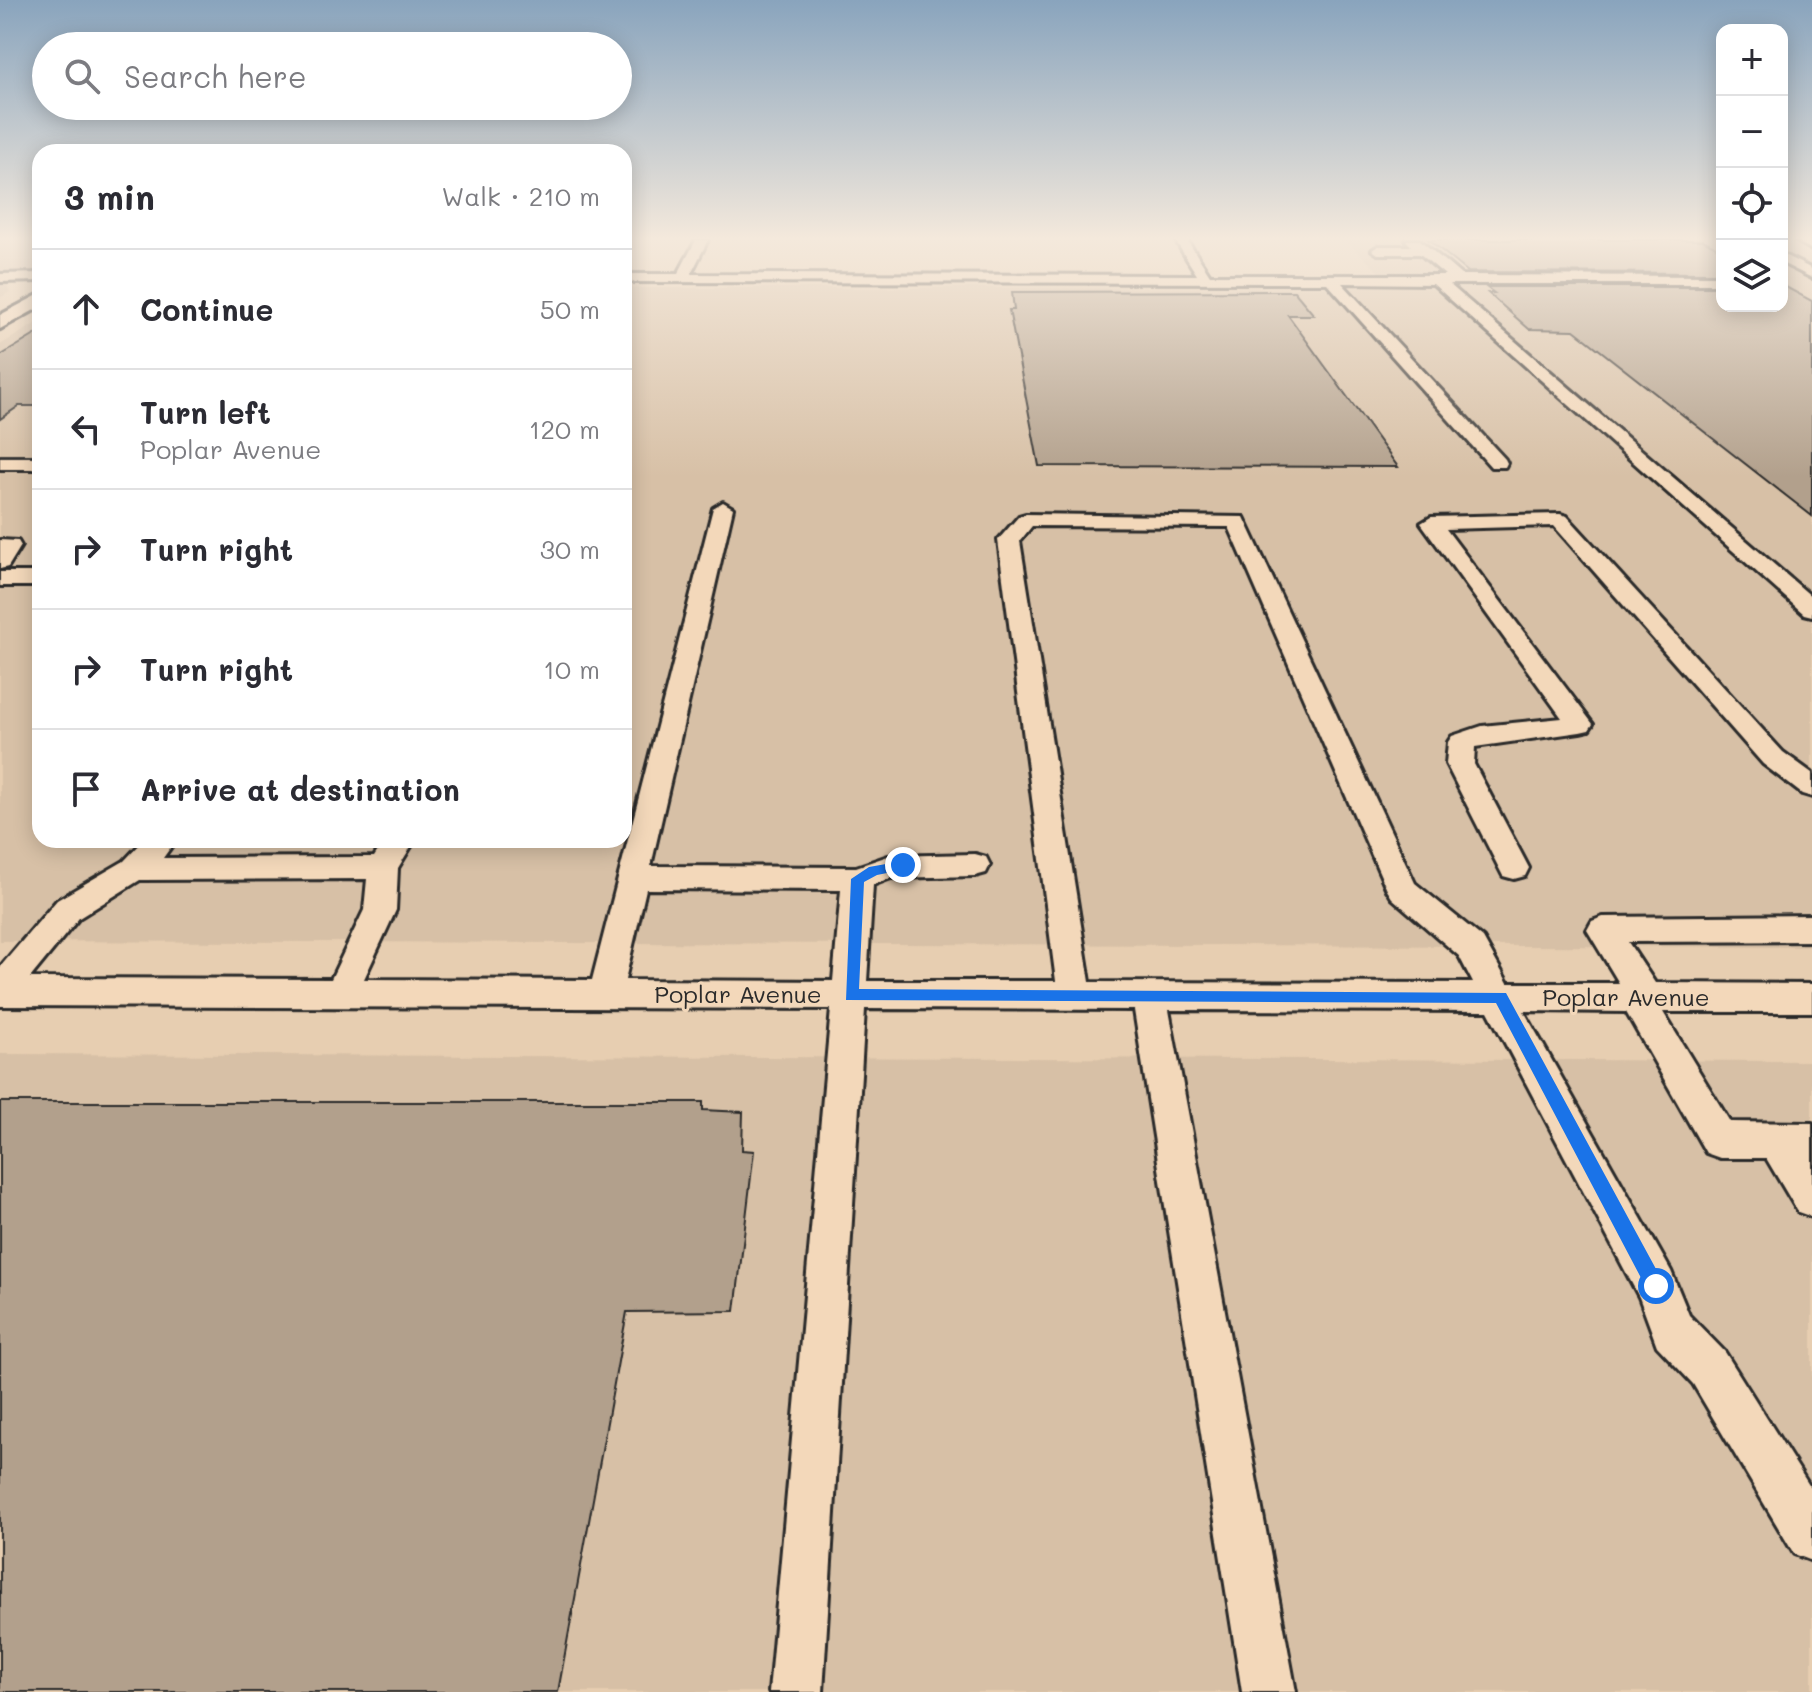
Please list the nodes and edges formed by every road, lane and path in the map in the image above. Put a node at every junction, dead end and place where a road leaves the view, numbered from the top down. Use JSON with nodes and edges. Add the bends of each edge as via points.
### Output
{"nodes":[{"id":1,"x":1367,"y":319,"type":"edge"},
{"id":2,"x":1481,"y":319,"type":"edge"},
{"id":3,"x":0,"y":444,"type":"edge"},
{"id":4,"x":32,"y":444,"type":"edge"},
{"id":5,"x":0,"y":463,"type":"edge"},
{"id":6,"x":32,"y":463,"type":"edge"},
{"id":7,"x":1498,"y":463,"type":"dead end"},
{"id":8,"x":723,"y":508,"type":"dead end"},
{"id":9,"x":0,"y":546,"type":"edge"},
{"id":10,"x":0,"y":562,"type":"edge"},
{"id":11,"x":0,"y":579,"type":"edge"},
{"id":12,"x":32,"y":579,"type":"edge"},
{"id":13,"x":1812,"y":609,"type":"edge"},
{"id":14,"x":1812,"y":787,"type":"edge"},
{"id":15,"x":154,"y":848,"type":"edge"},
{"id":16,"x":395,"y":848,"type":"edge"},
{"id":17,"x":975,"y":865,"type":"dead end"},
{"id":18,"x":383,"y":868,"type":"junction"},
{"id":19,"x":1514,"y":868,"type":"dead end"},
{"id":20,"x":135,"y":869,"type":"junction"},
{"id":21,"x":633,"y":877,"type":"junction"},
{"id":22,"x":858,"y":879,"type":"junction"},
{"id":23,"x":1812,"y":928,"type":"edge"},
{"id":24,"x":0,"y":991,"type":"edge"},
{"id":25,"x":341,"y":993,"type":"junction"},
{"id":26,"x":605,"y":994,"type":"junction"},
{"id":27,"x":851,"y":995,"type":"junction"},
{"id":28,"x":1075,"y":996,"type":"junction"},
{"id":29,"x":1149,"y":996,"type":"junction"},
{"id":30,"x":1501,"y":997,"type":"junction"},
{"id":31,"x":1641,"y":998,"type":"junction"},
{"id":32,"x":1812,"y":998,"type":"edge"},
{"id":33,"x":1794,"y":1141,"type":"edge"},
{"id":34,"x":1812,"y":1198,"type":"edge"},
{"id":35,"x":1812,"y":1536,"type":"edge"},
{"id":36,"x":796,"y":1692,"type":"edge"},
{"id":37,"x":1269,"y":1692,"type":"edge"}],
"edges":[{"from":1,"to":7,"type":"street"},
{"from":2,"to":13,"type":"street"},
{"from":3,"to":4,"type":"street"},
{"from":5,"to":6,"type":"street"},
{"from":8,"to":21,"type":"street"},
{"from":9,"to":10,"type":"street","via":[[10,546]]},
{"from":11,"to":12,"type":"street"},
{"from":14,"to":19,"type":"street","via":[[1773,758],[1560,520],[1431,523],[1580,724],[1462,742],[1460,764]]},
{"from":15,"to":20,"type":"street"},
{"from":16,"to":18,"type":"street"},
{"from":17,"to":22,"type":"street","via":[[888,867]]},
{"from":18,"to":20,"type":"street"},
{"from":18,"to":25,"type":"street","via":[[380,910]]},
{"from":20,"to":24,"type":"street","via":[[68,909]]},
{"from":21,"to":22,"type":"street"},
{"from":21,"to":26,"type":"street"},
{"from":22,"to":27,"type":"street"},
{"from":23,"to":31,"type":"street","via":[[1603,930]]},
{"from":24,"to":25,"type":"street","name":"Poplar Avenue"},
{"from":25,"to":26,"type":"street","name":"Poplar Avenue"},
{"from":26,"to":27,"type":"street","name":"Poplar Avenue"},
{"from":27,"to":28,"type":"street","name":"Poplar Avenue"},
{"from":27,"to":36,"type":"street"},
{"from":28,"to":29,"type":"street","name":"Poplar Avenue"},
{"from":28,"to":30,"type":"street","via":[[1009,540],[1026,520],[1237,521],[1403,890],[1471,947]]},
{"from":29,"to":30,"type":"street","name":"Poplar Avenue"},
{"from":29,"to":37,"type":"street"},
{"from":30,"to":31,"type":"street","name":"Poplar Avenue"},
{"from":30,"to":35,"type":"street","via":[[1656,1286],[1673,1330],[1709,1368]]},
{"from":31,"to":32,"type":"street","name":"Poplar Avenue"},
{"from":31,"to":33,"type":"street","via":[[1720,1140]]},
{"from":33,"to":34,"type":"street"}]}
